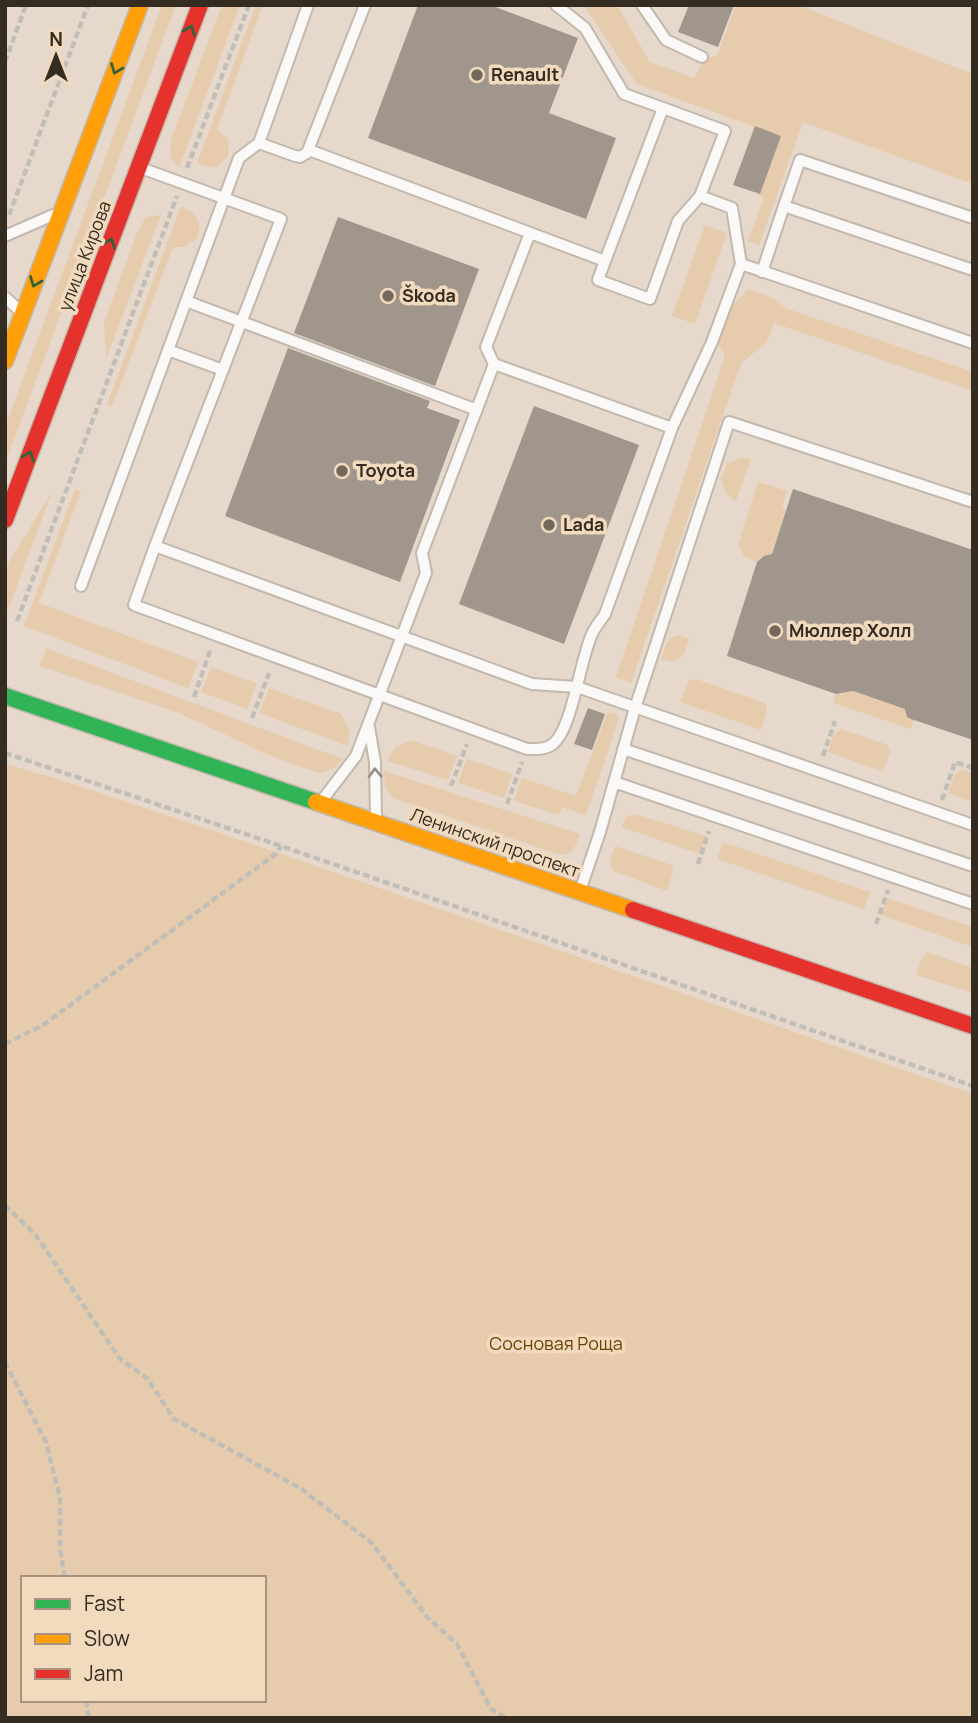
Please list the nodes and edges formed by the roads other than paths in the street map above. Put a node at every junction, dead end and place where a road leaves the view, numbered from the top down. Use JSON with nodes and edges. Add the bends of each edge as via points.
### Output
{"nodes":[{"id":1,"x":140,"y":5,"type":"edge"},
{"id":2,"x":200,"y":5,"type":"edge"},
{"id":3,"x":308,"y":5,"type":"edge"},
{"id":4,"x":365,"y":5,"type":"edge"},
{"id":5,"x":556,"y":5,"type":"edge"},
{"id":6,"x":642,"y":5,"type":"edge"},
{"id":7,"x":702,"y":57,"type":"dead end"},
{"id":8,"x":663,"y":108,"type":"junction"},
{"id":9,"x":259,"y":143,"type":"junction"},
{"id":10,"x":309,"y":150,"type":"junction"},
{"id":11,"x":139,"y":167,"type":"junction"},
{"id":12,"x":700,"y":196,"type":"junction"},
{"id":13,"x":224,"y":198,"type":"junction"},
{"id":14,"x":784,"y":206,"type":"junction"},
{"id":15,"x":62,"y":211,"type":"junction"},
{"id":16,"x":973,"y":218,"type":"edge"},
{"id":17,"x":530,"y":233,"type":"junction"},
{"id":18,"x":5,"y":236,"type":"edge"},
{"id":19,"x":605,"y":261,"type":"junction"},
{"id":20,"x":741,"y":264,"type":"junction"},
{"id":21,"x":973,"y":270,"type":"edge"},
{"id":22,"x":762,"y":272,"type":"junction"},
{"id":23,"x":5,"y":297,"type":"edge"},
{"id":24,"x":186,"y":301,"type":"junction"},
{"id":25,"x":23,"y":314,"type":"junction"},
{"id":26,"x":242,"y":322,"type":"junction"},
{"id":27,"x":973,"y":343,"type":"edge"},
{"id":28,"x":168,"y":350,"type":"junction"},
{"id":29,"x":5,"y":361,"type":"edge"},
{"id":30,"x":494,"y":364,"type":"junction"},
{"id":31,"x":223,"y":370,"type":"junction"},
{"id":32,"x":477,"y":410,"type":"junction"},
{"id":33,"x":672,"y":428,"type":"junction"},
{"id":34,"x":973,"y":502,"type":"edge"},
{"id":35,"x":5,"y":520,"type":"edge"},
{"id":36,"x":155,"y":546,"type":"junction"},
{"id":37,"x":81,"y":586,"type":"dead end"},
{"id":38,"x":402,"y":635,"type":"junction"},
{"id":39,"x":577,"y":687,"type":"junction"},
{"id":40,"x":379,"y":695,"type":"junction"},
{"id":41,"x":5,"y":696,"type":"edge"},
{"id":42,"x":635,"y":708,"type":"junction"},
{"id":43,"x":368,"y":724,"type":"junction"},
{"id":44,"x":623,"y":749,"type":"junction"},
{"id":45,"x":614,"y":782,"type":"junction"},
{"id":46,"x":319,"y":804,"type":"junction"},
{"id":47,"x":376,"y":823,"type":"junction"},
{"id":48,"x":973,"y":825,"type":"edge"},
{"id":49,"x":973,"y":866,"type":"edge"},
{"id":50,"x":579,"y":892,"type":"junction"},
{"id":51,"x":973,"y":904,"type":"edge"},
{"id":52,"x":973,"y":1026,"type":"edge"}],
"edges":[{"from":1,"to":15,"type":"main road","one_way":true},
{"from":11,"to":2,"type":"main road","name":"улица Кирова","one_way":true},
{"from":3,"to":9,"type":"lane"},
{"from":4,"to":10,"type":"lane"},
{"from":5,"to":8,"type":"lane","via":[[585,28],[625,94]]},
{"from":6,"to":7,"type":"lane","via":[[666,40]]},
{"from":8,"to":12,"type":"lane","via":[[725,131]]},
{"from":8,"to":19,"type":"lane"},
{"from":9,"to":10,"type":"lane","via":[[300,157]]},
{"from":9,"to":13,"type":"lane","via":[[239,158]]},
{"from":10,"to":17,"type":"lane"},
{"from":11,"to":13,"type":"lane"},
{"from":35,"to":11,"type":"main road","name":"улица Кирова","one_way":true},
{"from":12,"to":19,"type":"lane","via":[[678,221],[650,299],[598,280]]},
{"from":12,"to":20,"type":"lane","via":[[732,208]]},
{"from":13,"to":24,"type":"lane"},
{"from":13,"to":26,"type":"lane","via":[[281,219]]},
{"from":14,"to":16,"type":"lane","via":[[800,160]]},
{"from":14,"to":21,"type":"lane"},
{"from":14,"to":22,"type":"lane"},
{"from":15,"to":18,"type":"lane"},
{"from":15,"to":25,"type":"main road","one_way":true},
{"from":17,"to":19,"type":"lane"},
{"from":17,"to":30,"type":"lane","via":[[486,347]]},
{"from":20,"to":22,"type":"lane"},
{"from":20,"to":33,"type":"lane","via":[[712,342]]},
{"from":22,"to":27,"type":"lane"},
{"from":23,"to":25,"type":"lane"},
{"from":24,"to":26,"type":"lane"},
{"from":24,"to":28,"type":"lane"},
{"from":25,"to":29,"type":"main road"},
{"from":26,"to":31,"type":"lane"},
{"from":26,"to":32,"type":"lane"},
{"from":28,"to":31,"type":"lane"},
{"from":28,"to":37,"type":"lane"},
{"from":30,"to":32,"type":"lane"},
{"from":30,"to":33,"type":"lane"},
{"from":31,"to":36,"type":"lane"},
{"from":32,"to":38,"type":"lane","via":[[422,553],[426,573]]},
{"from":33,"to":39,"type":"lane","via":[[605,614],[593,631]]},
{"from":34,"to":42,"type":"lane","via":[[729,422]]},
{"from":36,"to":38,"type":"lane"},
{"from":36,"to":40,"type":"lane","via":[[134,605]]},
{"from":38,"to":39,"type":"lane","via":[[532,684]]},
{"from":38,"to":40,"type":"lane"},
{"from":39,"to":40,"type":"lane","via":[[556,742],[527,749]]},
{"from":39,"to":42,"type":"lane"},
{"from":40,"to":43,"type":"lane"},
{"from":41,"to":46,"type":"main road","name":"Ленинский проспект"},
{"from":42,"to":44,"type":"lane"},
{"from":42,"to":48,"type":"lane"},
{"from":43,"to":46,"type":"lane","via":[[356,756]]},
{"from":47,"to":43,"type":"lane","one_way":true,"via":[[375,762]]},
{"from":44,"to":45,"type":"lane"},
{"from":44,"to":49,"type":"lane"},
{"from":45,"to":50,"type":"lane"},
{"from":45,"to":51,"type":"lane"},
{"from":46,"to":47,"type":"main road","name":"Ленинский проспект"},
{"from":47,"to":50,"type":"main road","name":"Ленинский проспект"},
{"from":50,"to":52,"type":"main road","name":"Ленинский проспект"}]}
